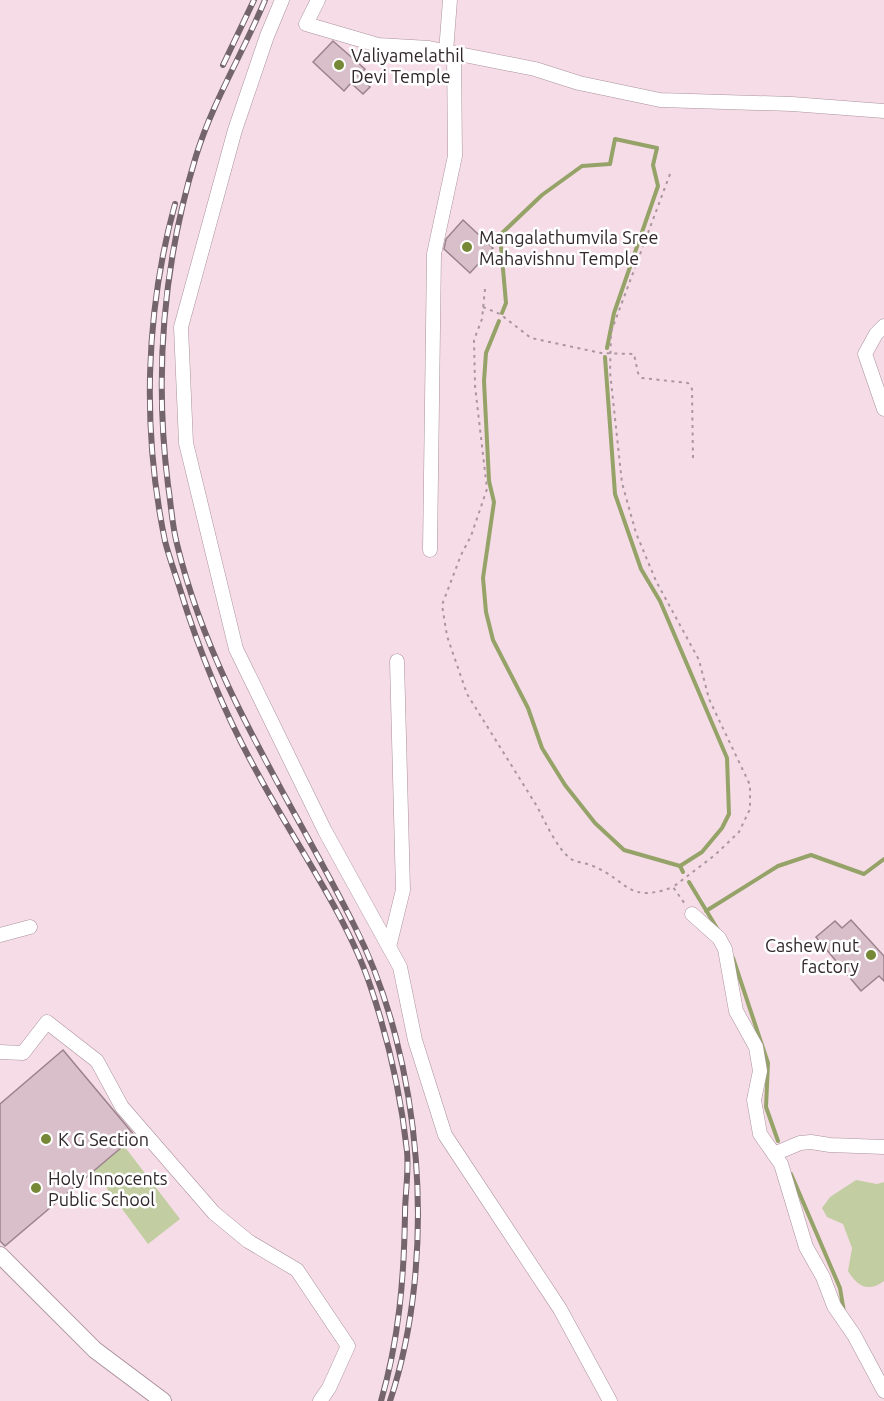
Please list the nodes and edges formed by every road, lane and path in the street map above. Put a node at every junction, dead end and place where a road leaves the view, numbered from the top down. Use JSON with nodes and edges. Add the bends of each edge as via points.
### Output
{"nodes":[{"id":1,"x":282,"y":0,"type":"edge"},
{"id":2,"x":318,"y":0,"type":"edge"},
{"id":3,"x":450,"y":0,"type":"edge"},
{"id":4,"x":450,"y":53,"type":"junction"},
{"id":5,"x":884,"y":111,"type":"edge"},
{"id":6,"x":670,"y":174,"type":"dead end"},
{"id":7,"x":485,"y":289,"type":"dead end"},
{"id":8,"x":483,"y":308,"type":"junction"},
{"id":9,"x":884,"y":326,"type":"edge"},
{"id":10,"x":609,"y":354,"type":"junction"},
{"id":11,"x":884,"y":409,"type":"edge"},
{"id":12,"x":693,"y":460,"type":"dead end"},
{"id":13,"x":430,"y":550,"type":"dead end"},
{"id":14,"x":397,"y":660,"type":"dead end"},
{"id":15,"x":673,"y":887,"type":"junction"},
{"id":16,"x":692,"y":914,"type":"joint"},
{"id":17,"x":30,"y":927,"type":"dead end"},
{"id":18,"x":0,"y":935,"type":"edge"},
{"id":19,"x":389,"y":947,"type":"junction"},
{"id":20,"x":0,"y":1052,"type":"edge"},
{"id":21,"x":884,"y":1147,"type":"edge"},
{"id":22,"x":774,"y":1154,"type":"junction"},
{"id":23,"x":0,"y":1255,"type":"edge"},
{"id":24,"x":884,"y":1391,"type":"edge"},
{"id":25,"x":163,"y":1401,"type":"edge"},
{"id":26,"x":320,"y":1401,"type":"edge"},
{"id":27,"x":610,"y":1401,"type":"edge"}],
"edges":[{"from":1,"to":19,"type":"street","via":[[235,130],[181,327],[186,443],[236,649],[325,831]]},
{"from":2,"to":4,"type":"street","via":[[306,24],[378,45]]},
{"from":3,"to":4,"type":"street"},
{"from":4,"to":5,"type":"street","via":[[660,100]]},
{"from":4,"to":13,"type":"street","via":[[455,156],[434,254]]},
{"from":6,"to":10,"type":"path","via":[[611,332]]},
{"from":7,"to":8,"type":"path"},
{"from":8,"to":10,"type":"path","via":[[500,314],[531,338]]},
{"from":8,"to":15,"type":"path","via":[[474,340],[487,489],[442,605],[447,636],[467,693],[547,828],[571,859],[594,866],[629,891],[655,894]]},
{"from":9,"to":11,"type":"street","via":[[865,354]]},
{"from":10,"to":12,"type":"path","via":[[634,354],[642,378],[688,383],[692,389]]},
{"from":10,"to":15,"type":"path","via":[[622,483],[636,533],[656,581],[699,660],[709,699],[750,785],[750,809],[739,832]]},
{"from":14,"to":19,"type":"street","via":[[403,890]]},
{"from":15,"to":16,"type":"path"},
{"from":16,"to":22,"type":"street","via":[[725,949],[736,1011],[756,1047],[760,1071],[754,1100],[757,1122]]},
{"from":17,"to":18,"type":"street"},
{"from":19,"to":27,"type":"street","via":[[400,967],[415,1040],[445,1135],[560,1309]]},
{"from":20,"to":26,"type":"street","via":[[23,1053],[47,1022],[97,1061],[122,1107],[214,1213],[248,1241],[297,1270],[348,1346]]},
{"from":21,"to":22,"type":"street","via":[[811,1142]]},
{"from":22,"to":24,"type":"street","via":[[781,1164],[806,1247],[834,1306]]},
{"from":23,"to":25,"type":"main road","via":[[95,1350]]}]}
